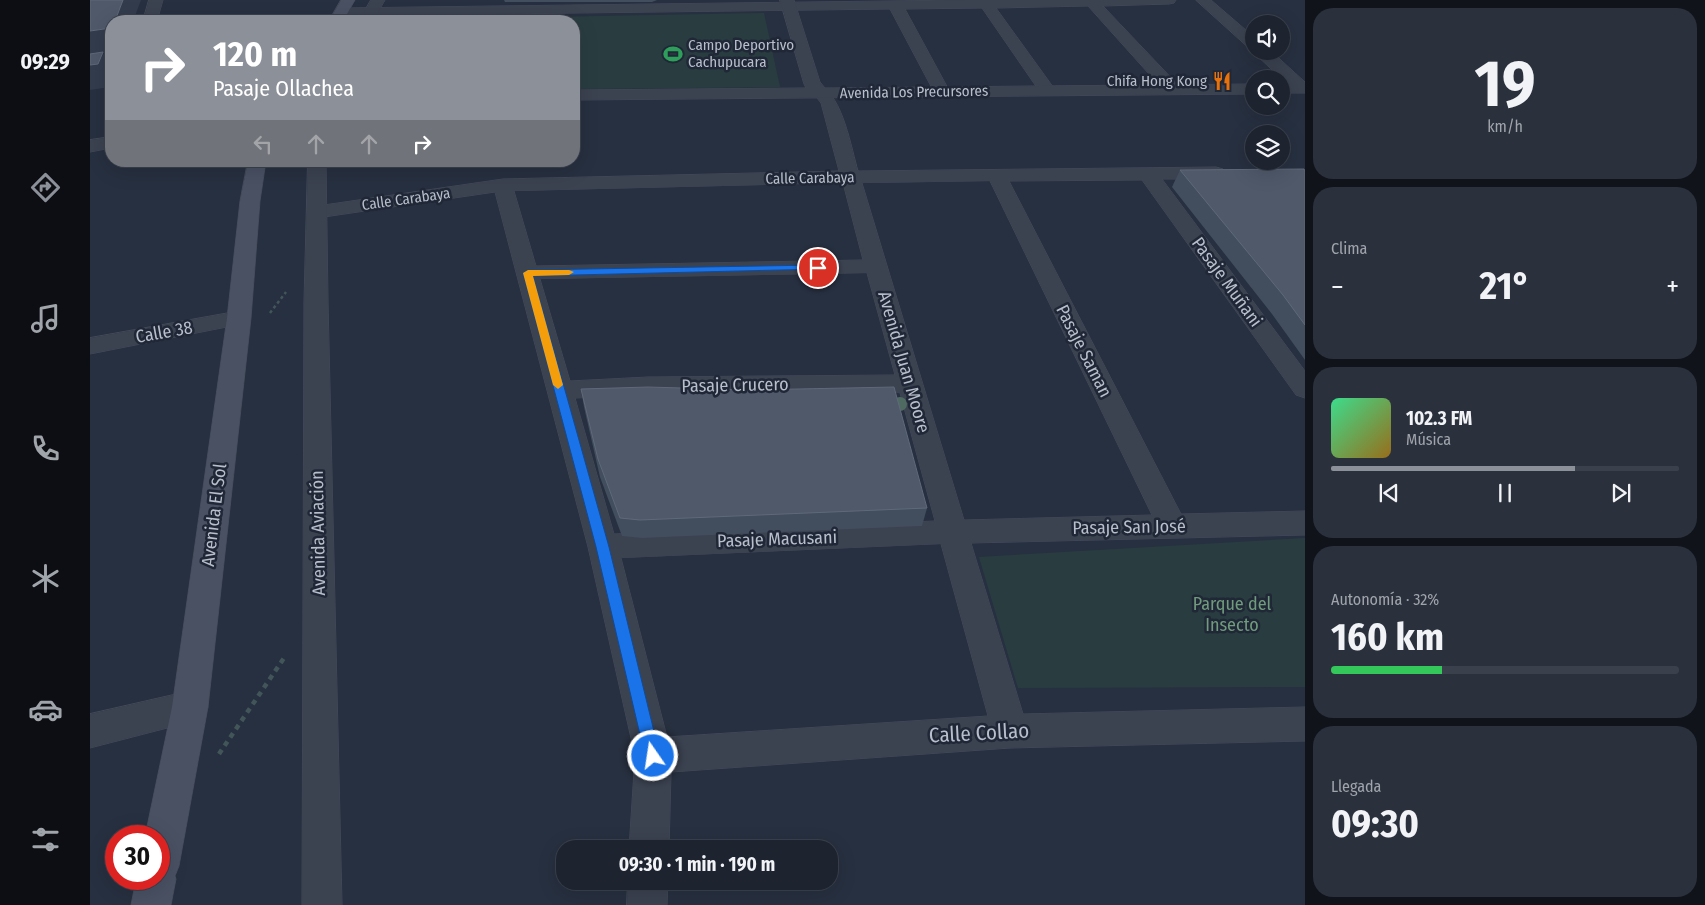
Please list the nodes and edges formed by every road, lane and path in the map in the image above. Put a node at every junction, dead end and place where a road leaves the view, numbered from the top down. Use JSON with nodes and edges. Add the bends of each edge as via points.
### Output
{"nodes":[{"id":1,"x":156,"y":0,"type":"edge"},
{"id":2,"x":1169,"y":0,"type":"edge"},
{"id":3,"x":1203,"y":0,"type":"edge"},
{"id":4,"x":1091,"y":1,"type":"edge"},
{"id":5,"x":921,"y":2,"type":"edge"},
{"id":6,"x":788,"y":3,"type":"edge"},
{"id":7,"x":665,"y":4,"type":"edge"},
{"id":8,"x":986,"y":4,"type":"junction"},
{"id":9,"x":895,"y":5,"type":"junction"},
{"id":10,"x":489,"y":10,"type":"edge"},
{"id":11,"x":342,"y":11,"type":"edge"},
{"id":12,"x":372,"y":11,"type":"edge"},
{"id":13,"x":152,"y":15,"type":"edge"},
{"id":14,"x":1245,"y":37,"type":"edge"},
{"id":15,"x":1271,"y":60,"type":"edge"},
{"id":16,"x":1290,"y":88,"type":"edge"},
{"id":17,"x":1303,"y":88,"type":"edge"},
{"id":18,"x":1245,"y":89,"type":"edge"},
{"id":19,"x":1173,"y":90,"type":"junction"},
{"id":20,"x":1048,"y":91,"type":"junction"},
{"id":21,"x":942,"y":92,"type":"junction"},
{"id":22,"x":820,"y":93,"type":"junction"},
{"id":23,"x":580,"y":95,"type":"edge"},
{"id":24,"x":105,"y":143,"type":"edge"},
{"id":25,"x":90,"y":146,"type":"edge"},
{"id":26,"x":257,"y":167,"type":"edge"},
{"id":27,"x":317,"y":167,"type":"edge"},
{"id":28,"x":1236,"y":173,"type":"edge"},
{"id":29,"x":1148,"y":174,"type":"junction"},
{"id":30,"x":850,"y":176,"type":"junction"},
{"id":31,"x":997,"y":176,"type":"junction"},
{"id":32,"x":503,"y":186,"type":"junction"},
{"id":33,"x":318,"y":212,"type":"junction"},
{"id":34,"x":876,"y":266,"type":"junction"},
{"id":35,"x":316,"y":273,"type":"junction"},
{"id":36,"x":528,"y":273,"type":"junction"},
{"id":37,"x":238,"y":327,"type":"junction"},
{"id":38,"x":90,"y":346,"type":"edge"},
{"id":39,"x":910,"y":384,"type":"junction"},
{"id":40,"x":1305,"y":389,"type":"edge"},
{"id":41,"x":559,"y":390,"type":"junction"},
{"id":42,"x":1305,"y":523,"type":"edge"},
{"id":43,"x":1172,"y":526,"type":"junction"},
{"id":44,"x":952,"y":532,"type":"junction"},
{"id":45,"x":603,"y":547,"type":"junction"},
{"id":46,"x":319,"y":634,"type":"junction"},
{"id":47,"x":190,"y":707,"type":"junction"},
{"id":48,"x":1305,"y":724,"type":"edge"},
{"id":49,"x":90,"y":731,"type":"edge"},
{"id":50,"x":1010,"y":731,"type":"junction"},
{"id":51,"x":653,"y":756,"type":"junction"},
{"id":52,"x":173,"y":793,"type":"junction"},
{"id":53,"x":167,"y":825,"type":"edge"},
{"id":54,"x":649,"y":840,"type":"edge"},
{"id":55,"x":154,"y":890,"type":"edge"},
{"id":56,"x":648,"y":890,"type":"edge"},
{"id":57,"x":151,"y":905,"type":"edge"},
{"id":58,"x":322,"y":905,"type":"edge"},
{"id":59,"x":647,"y":905,"type":"edge"}],
"edges":[{"from":1,"to":13,"type":"street"},
{"from":2,"to":4,"type":"street"},
{"from":3,"to":14,"type":"street"},
{"from":4,"to":8,"type":"street"},
{"from":4,"to":19,"type":"street"},
{"from":5,"to":8,"type":"street"},
{"from":5,"to":9,"type":"street"},
{"from":6,"to":7,"type":"street"},
{"from":6,"to":9,"type":"street"},
{"from":6,"to":22,"type":"street","name":"Avenida Juan Moore","via":[[812,84]]},
{"from":7,"to":10,"type":"street"},
{"from":8,"to":20,"type":"street"},
{"from":9,"to":21,"type":"street"},
{"from":10,"to":12,"type":"street"},
{"from":11,"to":12,"type":"street"},
{"from":15,"to":17,"type":"street"},
{"from":16,"to":17,"type":"street"},
{"from":18,"to":19,"type":"street","name":"Avenida Los Precursores"},
{"from":19,"to":20,"type":"street","name":"Avenida Los Precursores"},
{"from":20,"to":21,"type":"street","name":"Avenida Los Precursores"},
{"from":21,"to":22,"type":"street","name":"Avenida Los Precursores"},
{"from":22,"to":23,"type":"street","name":"Avenida Los Precursores"},
{"from":22,"to":30,"type":"street","name":"Avenida Juan Moore","via":[[829,102]]},
{"from":24,"to":25,"type":"street"},
{"from":26,"to":37,"type":"main road","name":"Avenida El Sol","via":[[250,201]]},
{"from":27,"to":33,"type":"street","name":"Avenida Aviación"},
{"from":28,"to":29,"type":"street","name":"Calle Carabaya"},
{"from":29,"to":31,"type":"street","name":"Calle Carabaya"},
{"from":29,"to":40,"type":"street","name":"Pasaje Muñani"},
{"from":30,"to":31,"type":"street","name":"Calle Carabaya"},
{"from":30,"to":32,"type":"street","name":"Calle Carabaya"},
{"from":30,"to":34,"type":"street","name":"Avenida Juan Moore"},
{"from":31,"to":43,"type":"street","name":"Pasaje Saman"},
{"from":32,"to":33,"type":"street","name":"Calle Carabaya"},
{"from":32,"to":36,"type":"street"},
{"from":33,"to":35,"type":"street","name":"Avenida Aviación"},
{"from":34,"to":36,"type":"street"},
{"from":34,"to":39,"type":"street","name":"Avenida Juan Moore"},
{"from":35,"to":37,"type":"path","via":[[295,280],[266,319]]},
{"from":35,"to":46,"type":"street","name":"Avenida Aviación"},
{"from":36,"to":41,"type":"street"},
{"from":37,"to":38,"type":"street","name":"Calle 38"},
{"from":37,"to":47,"type":"main road","name":"Avenida El Sol"},
{"from":39,"to":41,"type":"street","name":"Pasaje Crucero"},
{"from":39,"to":44,"type":"street","name":"Avenida Juan Moore"},
{"from":41,"to":45,"type":"street"},
{"from":42,"to":43,"type":"street","name":"Pasaje San José"},
{"from":43,"to":44,"type":"street","name":"Pasaje San José"},
{"from":44,"to":45,"type":"street","name":"Pasaje Macusani"},
{"from":44,"to":50,"type":"street","name":"Avenida Juan Moore"},
{"from":45,"to":51,"type":"street"},
{"from":46,"to":52,"type":"path","via":[[288,651],[224,747],[201,774]]},
{"from":46,"to":58,"type":"street","name":"Avenida Aviación"},
{"from":47,"to":49,"type":"street"},
{"from":47,"to":52,"type":"main road","name":"Avenida El Sol"},
{"from":48,"to":50,"type":"street","name":"Calle Collao"},
{"from":50,"to":51,"type":"street","name":"Calle Collao"},
{"from":51,"to":54,"type":"street"},
{"from":52,"to":53,"type":"main road","name":"Avenida El Sol"},
{"from":55,"to":57,"type":"main road"},
{"from":56,"to":59,"type":"street"}]}
